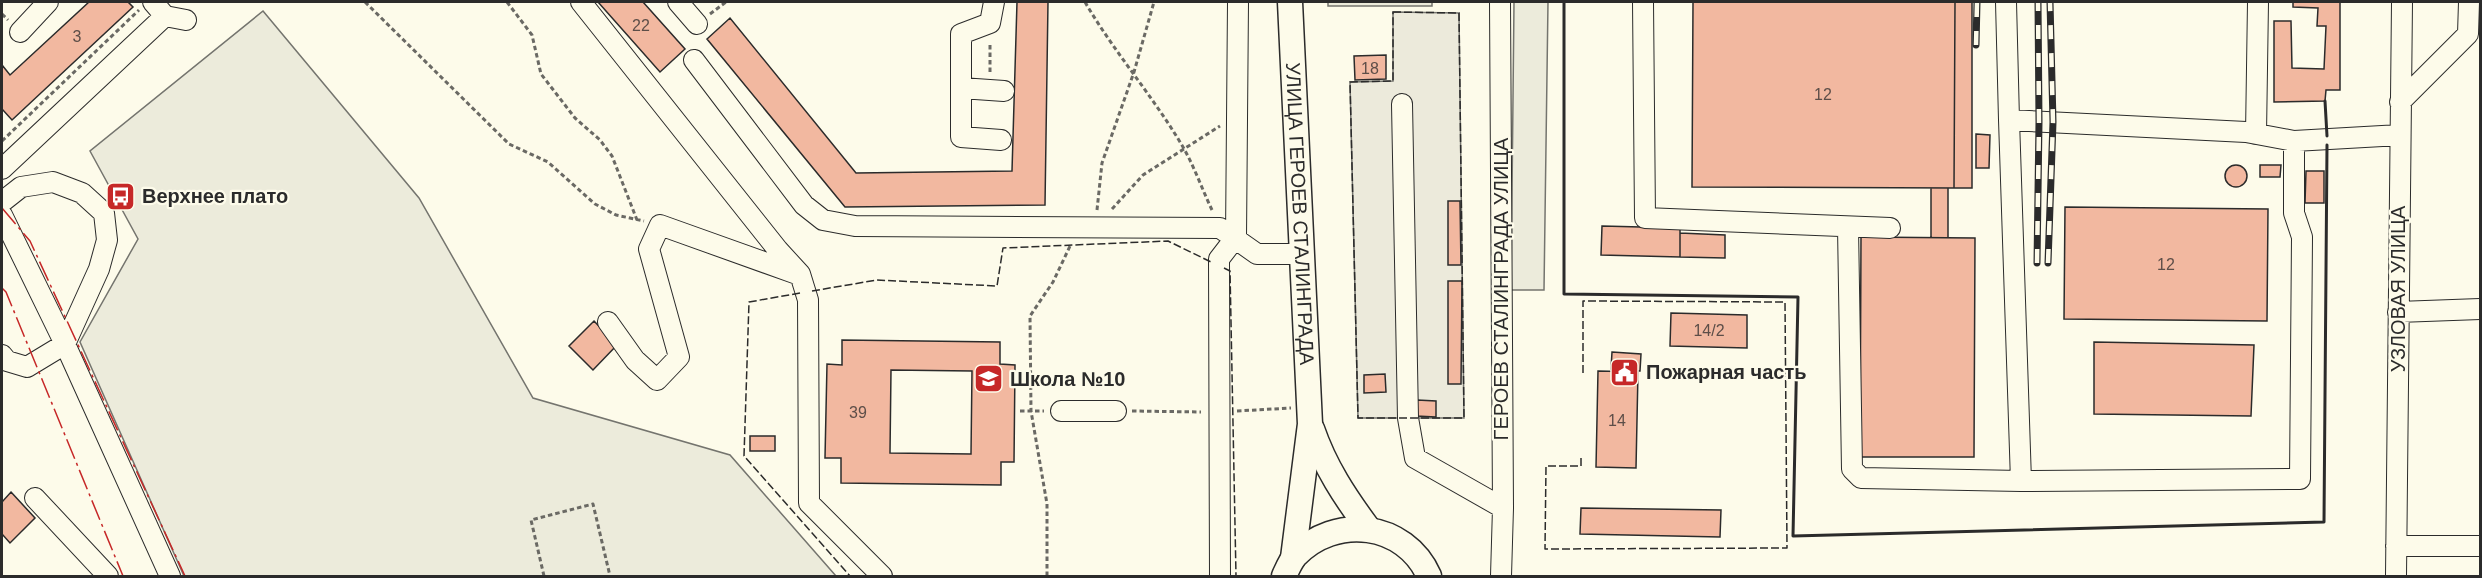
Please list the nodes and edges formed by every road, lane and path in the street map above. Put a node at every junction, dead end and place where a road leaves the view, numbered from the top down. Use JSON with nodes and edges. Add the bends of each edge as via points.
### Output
{"nodes":[{"id":1,"x":48,"y":2,"type":"edge"},
{"id":2,"x":365,"y":2,"type":"edge"},
{"id":3,"x":507,"y":2,"type":"edge"},
{"id":4,"x":581,"y":2,"type":"edge"},
{"id":5,"x":678,"y":2,"type":"edge"},
{"id":6,"x":993,"y":2,"type":"edge"},
{"id":7,"x":1085,"y":2,"type":"edge"},
{"id":8,"x":1154,"y":2,"type":"edge"},
{"id":9,"x":1238,"y":2,"type":"edge"},
{"id":10,"x":1290,"y":2,"type":"edge"},
{"id":11,"x":1500,"y":2,"type":"edge"},
{"id":12,"x":1643,"y":2,"type":"edge"},
{"id":13,"x":2006,"y":2,"type":"edge"},
{"id":14,"x":2258,"y":2,"type":"edge"},
{"id":15,"x":2402,"y":2,"type":"edge"},
{"id":16,"x":2469,"y":2,"type":"edge"},
{"id":17,"x":154,"y":8,"type":"edge"},
{"id":18,"x":186,"y":21,"type":"dead end"},
{"id":19,"x":990,"y":23,"type":"junction"},
{"id":20,"x":696,"y":24,"type":"dead end"},
{"id":21,"x":20,"y":32,"type":"dead end"},
{"id":22,"x":694,"y":60,"type":"dead end"},
{"id":23,"x":1134,"y":72,"type":"junction"},
{"id":24,"x":961,"y":88,"type":"junction"},
{"id":25,"x":997,"y":90,"type":"joint"},
{"id":26,"x":2400,"y":102,"type":"junction"},
{"id":27,"x":1402,"y":104,"type":"dead end"},
{"id":28,"x":1238,"y":115,"type":"junction"},
{"id":29,"x":2009,"y":120,"type":"junction"},
{"id":30,"x":2256,"y":134,"type":"junction"},
{"id":31,"x":2400,"y":135,"type":"junction"},
{"id":32,"x":1001,"y":140,"type":"dead end"},
{"id":33,"x":2,"y":141,"type":"edge"},
{"id":34,"x":2294,"y":141,"type":"junction"},
{"id":35,"x":1184,"y":148,"type":"junction"},
{"id":36,"x":2,"y":169,"type":"edge"},
{"id":37,"x":2,"y":202,"type":"edge"},
{"id":38,"x":5,"y":220,"type":"edge"},
{"id":39,"x":637,"y":220,"type":"junction"},
{"id":40,"x":660,"y":225,"type":"junction"},
{"id":41,"x":1848,"y":227,"type":"junction"},
{"id":42,"x":1086,"y":228,"type":"junction"},
{"id":43,"x":1890,"y":228,"type":"dead end"},
{"id":44,"x":1228,"y":233,"type":"junction"},
{"id":45,"x":1301,"y":254,"type":"junction"},
{"id":46,"x":800,"y":274,"type":"junction"},
{"id":47,"x":2481,"y":309,"type":"edge"},
{"id":48,"x":2398,"y":312,"type":"junction"},
{"id":49,"x":608,"y":322,"type":"dead end"},
{"id":50,"x":64,"y":344,"type":"junction"},
{"id":51,"x":2,"y":356,"type":"edge"},
{"id":52,"x":1020,"y":411,"type":"dead end"},
{"id":53,"x":1031,"y":411,"type":"junction"},
{"id":54,"x":1061,"y":411,"type":"joint"},
{"id":55,"x":1116,"y":411,"type":"joint"},
{"id":56,"x":1218,"y":412,"type":"junction"},
{"id":57,"x":1310,"y":416,"type":"junction"},
{"id":58,"x":2020,"y":482,"type":"junction"},
{"id":59,"x":35,"y":498,"type":"dead end"},
{"id":60,"x":1503,"y":508,"type":"junction"},
{"id":61,"x":1368,"y":528,"type":"junction"},
{"id":62,"x":2396,"y":546,"type":"junction"},
{"id":63,"x":2481,"y":546,"type":"edge"},
{"id":64,"x":1289,"y":567,"type":"edge"},
{"id":65,"x":108,"y":576,"type":"edge"},
{"id":66,"x":170,"y":576,"type":"edge"},
{"id":67,"x":544,"y":576,"type":"edge"},
{"id":68,"x":610,"y":576,"type":"edge"},
{"id":69,"x":882,"y":576,"type":"edge"},
{"id":70,"x":1047,"y":576,"type":"edge"},
{"id":71,"x":1220,"y":576,"type":"edge"},
{"id":72,"x":1429,"y":576,"type":"edge"},
{"id":73,"x":1501,"y":576,"type":"edge"},
{"id":74,"x":2396,"y":576,"type":"edge"}],
"edges":[{"from":1,"to":21,"type":"street"},
{"from":2,"to":39,"type":"path","via":[[508,144],[548,162],[594,204]]},
{"from":3,"to":39,"type":"path","via":[[532,35],[541,74],[575,118],[612,156]]},
{"from":4,"to":46,"type":"street"},
{"from":5,"to":20,"type":"street"},
{"from":6,"to":19,"type":"street"},
{"from":7,"to":23,"type":"path","via":[[1104,36]]},
{"from":8,"to":23,"type":"path"},
{"from":9,"to":28,"type":"street"},
{"from":10,"to":45,"type":"main road","name":"УЛИЦА ГЕРОЕВ СТАЛИНГРАДА"},
{"from":11,"to":60,"type":"street","name":"ГЕРОЕВ СТАЛИНГРАДА УЛИЦА"},
{"from":12,"to":41,"type":"street","via":[[1645,218]]},
{"from":13,"to":29,"type":"street"},
{"from":14,"to":30,"type":"street"},
{"from":15,"to":26,"type":"street","name":"УЗЛОВАЯ УЛИЦА"},
{"from":16,"to":26,"type":"street","via":[[2468,34]]},
{"from":17,"to":18,"type":"street"},
{"from":17,"to":33,"type":"path"},
{"from":17,"to":36,"type":"street"},
{"from":19,"to":24,"type":"street","via":[[961,34]]},
{"from":19,"to":25,"type":"path"},
{"from":22,"to":42,"type":"street","via":[[804,205],[823,220],[855,226]]},
{"from":23,"to":35,"type":"path"},
{"from":23,"to":42,"type":"path","via":[[1102,163]]},
{"from":24,"to":25,"type":"street"},
{"from":24,"to":32,"type":"street","via":[[962,137]]},
{"from":26,"to":31,"type":"street","name":"УЗЛОВАЯ УЛИЦА"},
{"from":27,"to":60,"type":"street","via":[[1408,418],[1415,458]]},
{"from":28,"to":35,"type":"path"},
{"from":28,"to":44,"type":"street"},
{"from":29,"to":30,"type":"street"},
{"from":29,"to":58,"type":"street"},
{"from":30,"to":34,"type":"street"},
{"from":31,"to":34,"type":"street"},
{"from":31,"to":48,"type":"street","name":"УЗЛОВАЯ УЛИЦА"},
{"from":34,"to":58,"type":"street","via":[[2294,213],[2302,237],[2300,479]]},
{"from":35,"to":42,"type":"path","via":[[1143,175]]},
{"from":35,"to":44,"type":"path"},
{"from":37,"to":50,"type":"street","via":[[21,187],[53,182],[82,193],[104,213],[107,240],[99,268]]},
{"from":38,"to":50,"type":"street"},
{"from":39,"to":40,"type":"path"},
{"from":40,"to":46,"type":"street"},
{"from":40,"to":49,"type":"street","via":[[649,249],[679,357],[657,380],[635,360]]},
{"from":41,"to":43,"type":"street"},
{"from":41,"to":58,"type":"street","via":[[1852,469],[1861,478]]},
{"from":42,"to":44,"type":"street"},
{"from":42,"to":53,"type":"path","via":[[1030,316]]},
{"from":44,"to":45,"type":"street","via":[[1257,254]]},
{"from":44,"to":56,"type":"street","via":[[1219,259]]},
{"from":45,"to":57,"type":"main road","name":"УЛИЦА ГЕРОЕВ СТАЛИНГРАДА"},
{"from":46,"to":69,"type":"street","via":[[808,300],[809,503]]},
{"from":47,"to":48,"type":"street"},
{"from":48,"to":62,"type":"street","name":"УЗЛОВАЯ УЛИЦА"},
{"from":50,"to":51,"type":"street","via":[[27,367]]},
{"from":50,"to":66,"type":"street"},
{"from":52,"to":53,"type":"path"},
{"from":53,"to":54,"type":"path"},
{"from":53,"to":70,"type":"path","via":[[1047,504]]},
{"from":54,"to":55,"type":"street"},
{"from":55,"to":56,"type":"path"},
{"from":56,"to":57,"type":"path"},
{"from":56,"to":71,"type":"street"},
{"from":57,"to":61,"type":"main road","name":"УЛИЦА ГЕРОЕВ СТАЛИНГРАДА","via":[[1321,455]]},
{"from":57,"to":64,"type":"main road","name":"УЛИЦА ГЕРОЕВ СТАЛИНГРАДА"},
{"from":59,"to":65,"type":"street"},
{"from":60,"to":73,"type":"street","name":"ГЕРОЕВ СТАЛИНГРАДА УЛИЦА"},
{"from":61,"to":64,"type":"main road","via":[[1335,533],[1310,543]]},
{"from":61,"to":72,"type":"main road","via":[[1396,538]]},
{"from":62,"to":63,"type":"street"},
{"from":62,"to":74,"type":"street","name":"УЗЛОВАЯ УЛИЦА"},
{"from":67,"to":68,"type":"path","via":[[531,520],[593,504]]}]}
